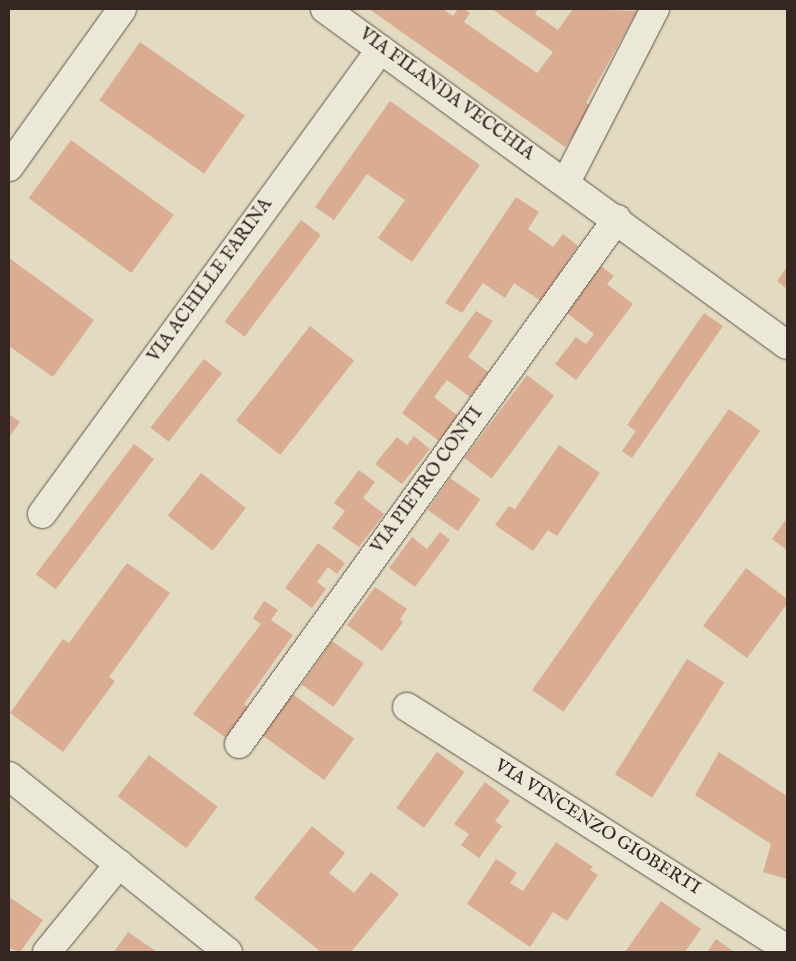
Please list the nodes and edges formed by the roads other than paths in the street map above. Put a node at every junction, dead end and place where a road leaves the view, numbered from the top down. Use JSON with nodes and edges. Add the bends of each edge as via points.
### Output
{"nodes":[{"id":1,"x":122,"y":9,"type":"edge"},
{"id":2,"x":325,"y":9,"type":"edge"},
{"id":3,"x":655,"y":9,"type":"edge"},
{"id":4,"x":380,"y":49,"type":"junction"},
{"id":5,"x":9,"y":167,"type":"edge"},
{"id":6,"x":566,"y":182,"type":"junction"},
{"id":7,"x":617,"y":219,"type":"junction"},
{"id":8,"x":787,"y":345,"type":"edge"},
{"id":9,"x":42,"y":514,"type":"dead end"},
{"id":10,"x":407,"y":707,"type":"dead end"},
{"id":11,"x":239,"y":744,"type":"dead end"},
{"id":12,"x":9,"y":776,"type":"edge"},
{"id":13,"x":119,"y":864,"type":"junction"},
{"id":14,"x":787,"y":949,"type":"edge"},
{"id":15,"x":47,"y":952,"type":"edge"},
{"id":16,"x":228,"y":952,"type":"edge"}],
"edges":[{"from":1,"to":5,"type":"street"},
{"from":2,"to":4,"type":"street","name":"VIA FILANDA VECCHIA"},
{"from":3,"to":6,"type":"street"},
{"from":4,"to":6,"type":"street","name":"VIA FILANDA VECCHIA"},
{"from":4,"to":9,"type":"street","name":"VIA ACHILLE FARINA"},
{"from":6,"to":7,"type":"street","name":"VIA FILANDA VECCHIA"},
{"from":7,"to":8,"type":"street","name":"VIA FILANDA VECCHIA"},
{"from":7,"to":11,"type":"street","name":"VIA PIETRO CONTI"},
{"from":10,"to":14,"type":"street","name":"VIA VINCENZO GIOBERTI"},
{"from":12,"to":13,"type":"street"},
{"from":13,"to":15,"type":"street"},
{"from":13,"to":16,"type":"street"}]}
